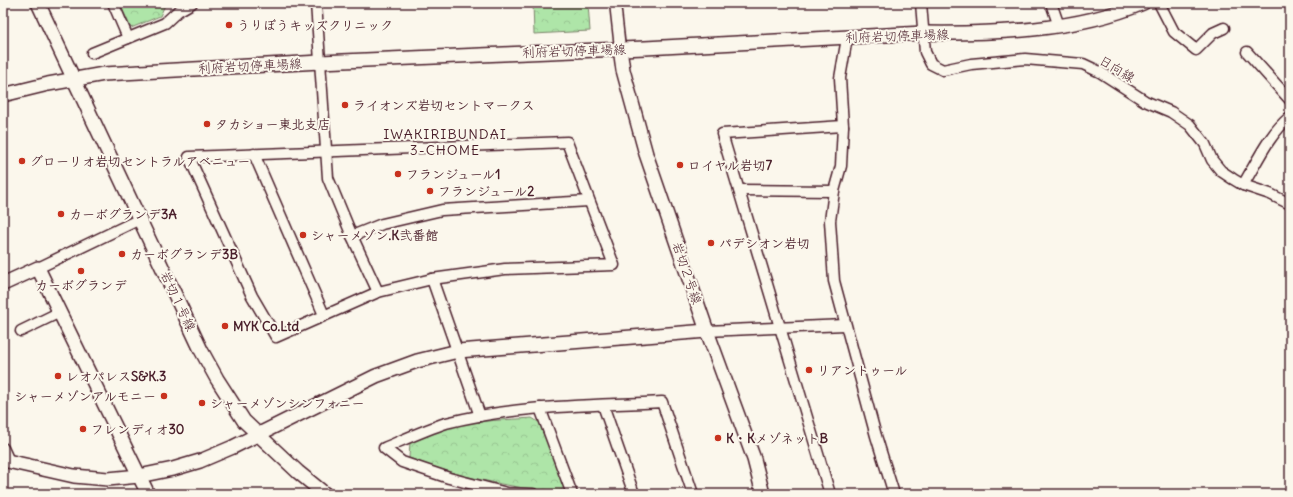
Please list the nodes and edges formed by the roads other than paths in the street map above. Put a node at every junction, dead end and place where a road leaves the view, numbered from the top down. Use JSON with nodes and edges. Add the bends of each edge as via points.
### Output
{"nodes":[{"id":1,"x":38,"y":3,"type":"edge"},
{"id":2,"x":113,"y":3,"type":"edge"},
{"id":3,"x":192,"y":3,"type":"edge"},
{"id":4,"x":316,"y":3,"type":"edge"},
{"id":5,"x":615,"y":3,"type":"edge"},
{"id":6,"x":920,"y":3,"type":"edge"},
{"id":7,"x":1051,"y":3,"type":"edge"},
{"id":8,"x":1143,"y":3,"type":"edge"},
{"id":9,"x":1159,"y":3,"type":"edge"},
{"id":10,"x":176,"y":7,"type":"edge"},
{"id":11,"x":1059,"y":26,"type":"junction"},
{"id":12,"x":1224,"y":28,"type":"dead end"},
{"id":13,"x":923,"y":33,"type":"junction"},
{"id":14,"x":128,"y":38,"type":"junction"},
{"id":15,"x":847,"y":38,"type":"junction"},
{"id":16,"x":620,"y":48,"type":"junction"},
{"id":17,"x":1247,"y":52,"type":"dead end"},
{"id":18,"x":92,"y":53,"type":"dead end"},
{"id":19,"x":320,"y":62,"type":"junction"},
{"id":20,"x":73,"y":79,"type":"junction"},
{"id":21,"x":3,"y":95,"type":"edge"},
{"id":22,"x":1290,"y":100,"type":"edge"},
{"id":23,"x":1290,"y":117,"type":"edge"},
{"id":24,"x":843,"y":126,"type":"junction"},
{"id":25,"x":326,"y":151,"type":"junction"},
{"id":26,"x":254,"y":154,"type":"junction"},
{"id":27,"x":1243,"y":185,"type":"junction"},
{"id":28,"x":739,"y":190,"type":"junction"},
{"id":29,"x":834,"y":191,"type":"junction"},
{"id":30,"x":589,"y":201,"type":"junction"},
{"id":31,"x":1290,"y":204,"type":"edge"},
{"id":32,"x":140,"y":219,"type":"junction"},
{"id":33,"x":352,"y":236,"type":"junction"},
{"id":34,"x":38,"y":268,"type":"junction"},
{"id":35,"x":432,"y":279,"type":"junction"},
{"id":36,"x":3,"y":284,"type":"edge"},
{"id":37,"x":378,"y":292,"type":"junction"},
{"id":38,"x":60,"y":312,"type":"junction"},
{"id":39,"x":324,"y":315,"type":"junction"},
{"id":40,"x":845,"y":325,"type":"junction"},
{"id":41,"x":781,"y":328,"type":"junction"},
{"id":42,"x":707,"y":330,"type":"junction"},
{"id":43,"x":21,"y":331,"type":"dead end"},
{"id":44,"x":458,"y":351,"type":"junction"},
{"id":45,"x":603,"y":405,"type":"junction"},
{"id":46,"x":540,"y":408,"type":"junction"},
{"id":47,"x":480,"y":416,"type":"junction"},
{"id":48,"x":259,"y":435,"type":"junction"},
{"id":49,"x":3,"y":448,"type":"edge"},
{"id":50,"x":6,"y":460,"type":"edge"},
{"id":51,"x":139,"y":476,"type":"junction"},
{"id":52,"x":507,"y":493,"type":"edge"},
{"id":53,"x":148,"y":494,"type":"edge"},
{"id":54,"x":325,"y":494,"type":"edge"},
{"id":55,"x":533,"y":494,"type":"edge"},
{"id":56,"x":572,"y":494,"type":"edge"},
{"id":57,"x":634,"y":494,"type":"edge"},
{"id":58,"x":693,"y":494,"type":"edge"},
{"id":59,"x":764,"y":494,"type":"edge"},
{"id":60,"x":830,"y":494,"type":"edge"},
{"id":61,"x":894,"y":494,"type":"edge"}],
"edges":[{"from":1,"to":20,"type":"street","name":"岩切１号線"},
{"from":2,"to":14,"type":"street"},
{"from":3,"to":10,"type":"street"},
{"from":4,"to":19,"type":"street"},
{"from":5,"to":16,"type":"street"},
{"from":6,"to":13,"type":"street","name":"日向線"},
{"from":7,"to":11,"type":"street"},
{"from":8,"to":11,"type":"street","name":"利府岩切停車場線","via":[[1085,22]]},
{"from":9,"to":12,"type":"street","via":[[1174,32],[1196,50],[1213,33]]},
{"from":10,"to":14,"type":"street","via":[[165,23]]},
{"from":11,"to":13,"type":"street","name":"利府岩切停車場線"},
{"from":13,"to":15,"type":"street","name":"利府岩切停車場線"},
{"from":13,"to":27,"type":"street","name":"日向線","via":[[925,52],[931,64],[943,70],[971,64],[1025,59],[1083,64],[1100,72],[1136,96],[1171,112],[1190,125],[1221,171]]},
{"from":14,"to":18,"type":"street"},
{"from":15,"to":16,"type":"street","name":"利府岩切停車場線"},
{"from":15,"to":24,"type":"street","via":[[840,78]]},
{"from":16,"to":19,"type":"street","name":"利府岩切停車場線"},
{"from":16,"to":42,"type":"street","name":"岩切２号線","via":[[623,70],[646,154]]},
{"from":17,"to":22,"type":"street"},
{"from":19,"to":20,"type":"street","name":"利府岩切停車場線","via":[[104,74]]},
{"from":19,"to":25,"type":"street"},
{"from":20,"to":21,"type":"street","name":"利府岩切停車場線"},
{"from":20,"to":32,"type":"street","name":"岩切１号線"},
{"from":23,"to":27,"type":"street","via":[[1273,136]]},
{"from":24,"to":28,"type":"street","via":[[722,134]]},
{"from":24,"to":29,"type":"street","via":[[841,166]]},
{"from":25,"to":26,"type":"street"},
{"from":25,"to":30,"type":"street","via":[[567,142]]},
{"from":25,"to":33,"type":"street","via":[[328,178]]},
{"from":26,"to":39,"type":"street"},
{"from":26,"to":39,"type":"street","via":[[189,157],[252,296],[276,337]]},
{"from":27,"to":31,"type":"street","name":"日向線"},
{"from":28,"to":29,"type":"street"},
{"from":28,"to":41,"type":"street"},
{"from":29,"to":40,"type":"street","via":[[830,221],[834,281]]},
{"from":30,"to":33,"type":"street","via":[[442,210],[382,224]]},
{"from":30,"to":35,"type":"street","via":[[614,265],[505,269]]},
{"from":32,"to":34,"type":"street"},
{"from":32,"to":48,"type":"street","name":"岩切１号線","via":[[200,350],[244,421]]},
{"from":33,"to":37,"type":"street"},
{"from":34,"to":36,"type":"street"},
{"from":34,"to":38,"type":"street"},
{"from":35,"to":37,"type":"street"},
{"from":35,"to":44,"type":"street"},
{"from":37,"to":39,"type":"street"},
{"from":38,"to":43,"type":"street"},
{"from":38,"to":51,"type":"street"},
{"from":40,"to":41,"type":"street"},
{"from":40,"to":61,"type":"street"},
{"from":41,"to":42,"type":"street"},
{"from":41,"to":60,"type":"street"},
{"from":42,"to":44,"type":"street"},
{"from":42,"to":59,"type":"street","name":"岩切２号線","via":[[754,459]]},
{"from":44,"to":47,"type":"street"},
{"from":44,"to":48,"type":"street","via":[[417,361],[376,376]]},
{"from":45,"to":46,"type":"street"},
{"from":45,"to":57,"type":"street"},
{"from":45,"to":58,"type":"street","via":[[662,402]]},
{"from":46,"to":47,"type":"street"},
{"from":46,"to":56,"type":"street"},
{"from":47,"to":52,"type":"street","via":[[444,424],[384,448],[402,462],[449,478]]},
{"from":48,"to":51,"type":"street","via":[[200,461]]},
{"from":48,"to":54,"type":"street","name":"岩切１号線"},
{"from":49,"to":50,"type":"street"},
{"from":50,"to":51,"type":"street","via":[[74,476],[108,479]]},
{"from":51,"to":53,"type":"street"},
{"from":52,"to":55,"type":"street"}]}
